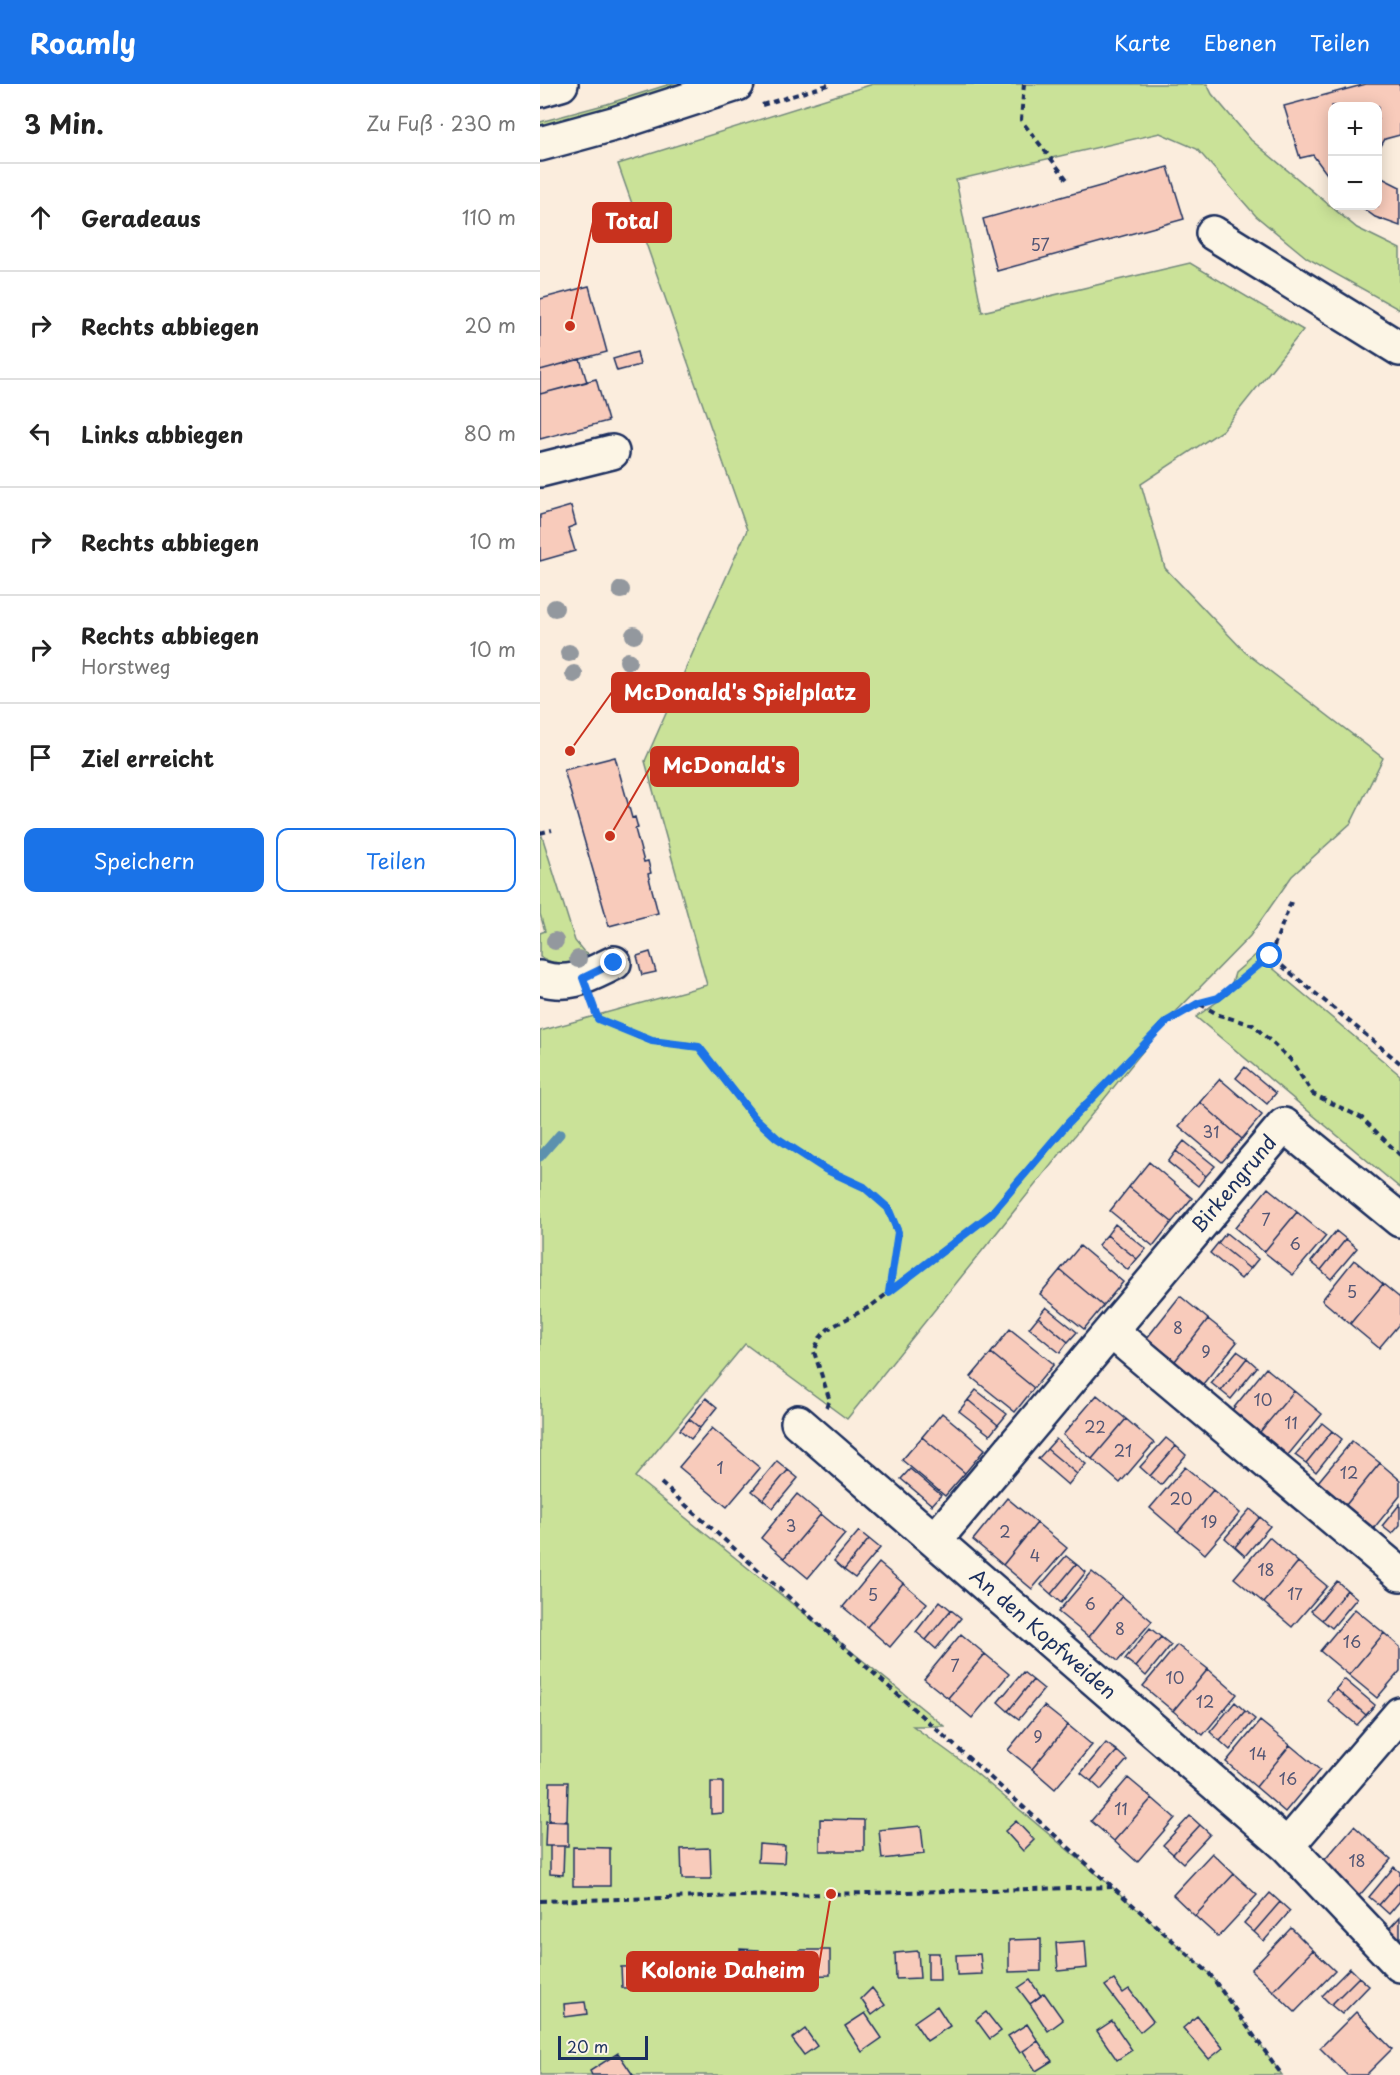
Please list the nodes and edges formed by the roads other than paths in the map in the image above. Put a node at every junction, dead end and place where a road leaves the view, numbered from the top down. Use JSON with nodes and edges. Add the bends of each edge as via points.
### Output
{"nodes":[{"id":1,"x":561,"y":84,"type":"edge"},
{"id":2,"x":737,"y":84,"type":"edge"},
{"id":3,"x":540,"y":90,"type":"edge"},
{"id":4,"x":540,"y":144,"type":"edge"},
{"id":5,"x":1213,"y":233,"type":"dead end"},
{"id":6,"x":1400,"y":349,"type":"edge"},
{"id":7,"x":612,"y":452,"type":"dead end"},
{"id":8,"x":540,"y":470,"type":"edge"},
{"id":9,"x":614,"y":963,"type":"dead end"},
{"id":10,"x":540,"y":978,"type":"edge"},
{"id":11,"x":1400,"y":1220,"type":"edge"},
{"id":12,"x":1111,"y":1331,"type":"junction"},
{"id":13,"x":798,"y":1422,"type":"dead end"},
{"id":14,"x":935,"y":1540,"type":"junction"},
{"id":15,"x":1400,"y":1574,"type":"edge"},
{"id":16,"x":1400,"y":1714,"type":"edge"},
{"id":17,"x":1287,"y":1846,"type":"junction"},
{"id":18,"x":1400,"y":1965,"type":"edge"}],
"edges":[{"from":1,"to":3,"type":"street"},
{"from":2,"to":4,"type":"street"},
{"from":5,"to":6,"type":"street"},
{"from":7,"to":8,"type":"street"},
{"from":9,"to":10,"type":"street","via":[[583,978],[557,983]]},
{"from":11,"to":12,"type":"street","name":"Birkengrund","via":[[1284,1125]]},
{"from":12,"to":14,"type":"street","name":"Birkengrund"},
{"from":12,"to":15,"type":"street"},
{"from":13,"to":14,"type":"street","name":"An den Kopfweiden"},
{"from":14,"to":17,"type":"street","name":"An den Kopfweiden"},
{"from":16,"to":17,"type":"street"},
{"from":17,"to":18,"type":"street","name":"An den Kopfweiden"}]}
